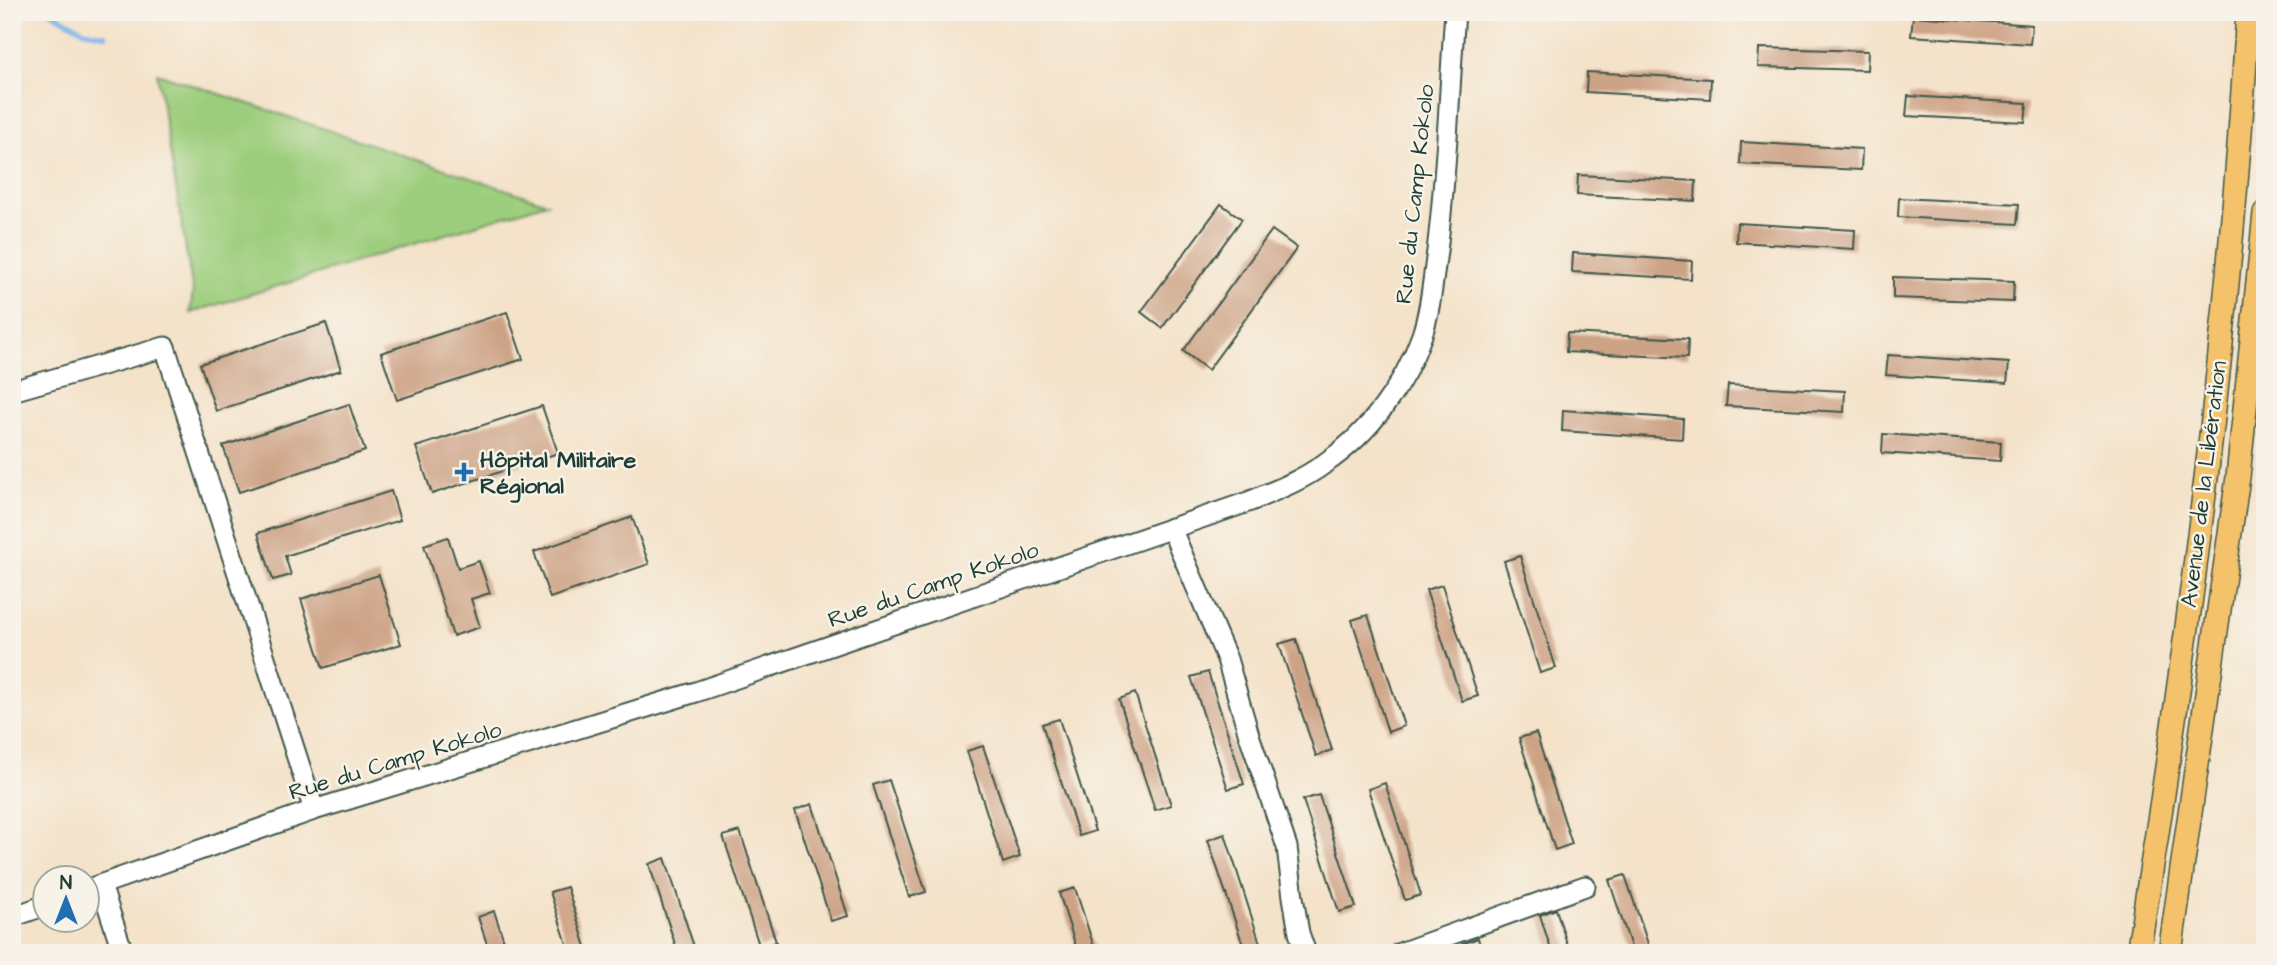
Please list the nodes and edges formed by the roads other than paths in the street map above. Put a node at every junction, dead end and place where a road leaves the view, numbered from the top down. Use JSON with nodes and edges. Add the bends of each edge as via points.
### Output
{"nodes":[{"id":1,"x":1455,"y":12,"type":"edge"},
{"id":2,"x":2248,"y":12,"type":"edge"},
{"id":3,"x":2265,"y":213,"type":"edge"},
{"id":4,"x":12,"y":391,"type":"edge"},
{"id":5,"x":1171,"y":528,"type":"junction"},
{"id":6,"x":314,"y":810,"type":"junction"},
{"id":7,"x":102,"y":884,"type":"edge"},
{"id":8,"x":1585,"y":886,"type":"dead end"},
{"id":9,"x":102,"y":905,"type":"edge"},
{"id":10,"x":32,"y":910,"type":"edge"},
{"id":11,"x":12,"y":917,"type":"edge"},
{"id":12,"x":123,"y":953,"type":"edge"},
{"id":13,"x":1306,"y":953,"type":"edge"},
{"id":14,"x":1400,"y":953,"type":"edge"},
{"id":15,"x":2138,"y":953,"type":"edge"},
{"id":16,"x":2170,"y":953,"type":"edge"}],
"edges":[{"from":1,"to":5,"type":"street","name":"Rue du Camp Kokolo","via":[[1450,122],[1429,306],[1400,382],[1381,411],[1324,465],[1257,498]]},
{"from":2,"to":15,"type":"main road","name":"Avenue de la Libération","via":[[2207,479]]},
{"from":3,"to":16,"type":"main road","name":"Avenue de la Libération","via":[[2238,477]]},
{"from":4,"to":6,"type":"street","via":[[165,347]]},
{"from":5,"to":6,"type":"street","name":"Rue du Camp Kokolo","via":[[696,692]]},
{"from":5,"to":13,"type":"street","via":[[1227,659],[1287,847]]},
{"from":6,"to":7,"type":"street","name":"Rue du Camp Kokolo"},
{"from":8,"to":14,"type":"street"},
{"from":9,"to":12,"type":"street"},
{"from":10,"to":11,"type":"street"}]}
